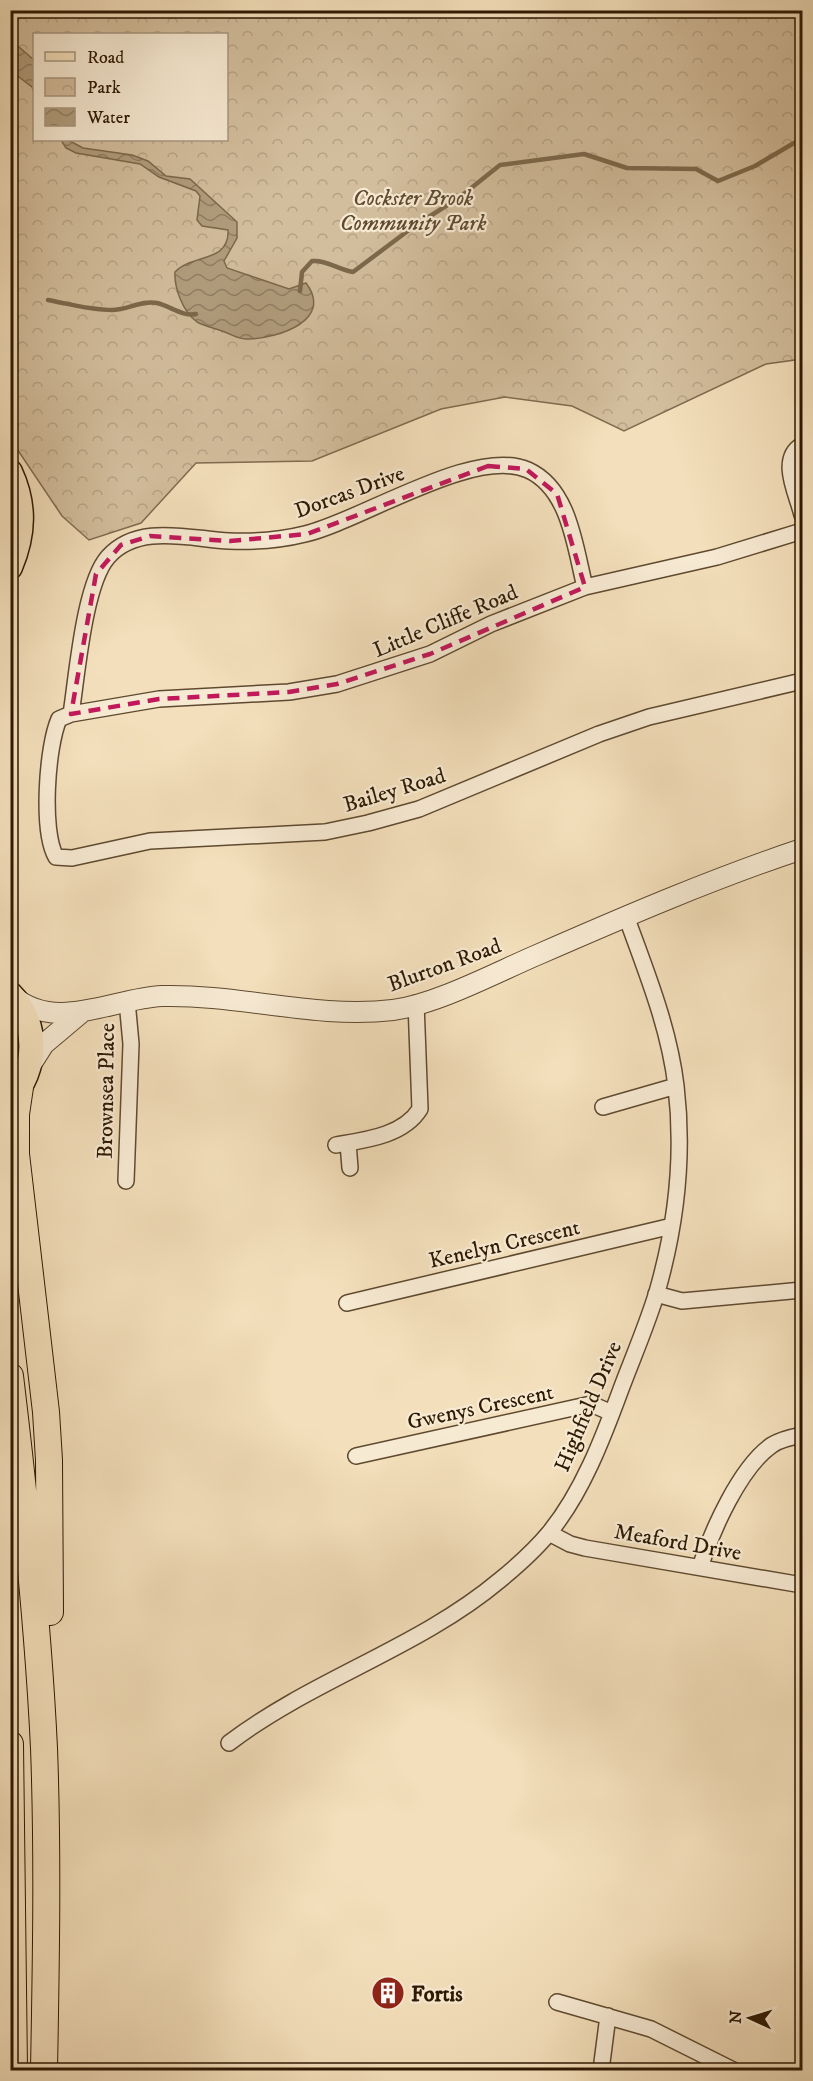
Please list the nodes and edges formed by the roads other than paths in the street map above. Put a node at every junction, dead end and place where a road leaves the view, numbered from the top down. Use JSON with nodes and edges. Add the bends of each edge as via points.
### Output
{"nodes":[{"id":1,"x":802,"y":445,"type":"edge"},
{"id":2,"x":10,"y":472,"type":"edge"},
{"id":3,"x":802,"y":515,"type":"edge"},
{"id":4,"x":802,"y":531,"type":"edge"},
{"id":5,"x":15,"y":557,"type":"edge"},
{"id":6,"x":10,"y":583,"type":"edge"},
{"id":7,"x":585,"y":587,"type":"junction"},
{"id":8,"x":802,"y":681,"type":"edge"},
{"id":9,"x":70,"y":714,"type":"junction"},
{"id":10,"x":802,"y":849,"type":"edge"},
{"id":11,"x":626,"y":916,"type":"junction"},
{"id":12,"x":12,"y":995,"type":"edge"},
{"id":13,"x":127,"y":1001,"type":"junction"},
{"id":14,"x":416,"y":1003,"type":"junction"},
{"id":15,"x":82,"y":1012,"type":"junction"},
{"id":16,"x":20,"y":1084,"type":"edge"},
{"id":17,"x":675,"y":1086,"type":"junction"},
{"id":18,"x":603,"y":1107,"type":"dead end"},
{"id":19,"x":350,"y":1168,"type":"dead end"},
{"id":20,"x":126,"y":1181,"type":"dead end"},
{"id":21,"x":672,"y":1226,"type":"junction"},
{"id":22,"x":802,"y":1290,"type":"edge"},
{"id":23,"x":656,"y":1294,"type":"junction"},
{"id":24,"x":346,"y":1303,"type":"dead end"},
{"id":25,"x":10,"y":1376,"type":"edge"},
{"id":26,"x":612,"y":1413,"type":"junction"},
{"id":27,"x":802,"y":1435,"type":"edge"},
{"id":28,"x":356,"y":1456,"type":"dead end"},
{"id":29,"x":549,"y":1533,"type":"junction"},
{"id":30,"x":700,"y":1567,"type":"junction"},
{"id":31,"x":802,"y":1585,"type":"edge"},
{"id":32,"x":229,"y":1743,"type":"dead end"},
{"id":33,"x":10,"y":1744,"type":"edge"},
{"id":34,"x":44,"y":1747,"type":"junction"},
{"id":35,"x":557,"y":2002,"type":"dead end"},
{"id":36,"x":608,"y":2016,"type":"junction"},
{"id":37,"x":14,"y":2070,"type":"edge"},
{"id":38,"x":44,"y":2070,"type":"edge"},
{"id":39,"x":601,"y":2070,"type":"edge"},
{"id":40,"x":733,"y":2070,"type":"edge"}],
"edges":[{"from":1,"to":3,"type":"street","via":[[792,454],[790,468]]},
{"from":2,"to":5,"type":"main road","via":[[21,504]]},
{"from":4,"to":7,"type":"street","name":"Little Cliffe Road","via":[[717,557]]},
{"from":5,"to":6,"type":"main road"},
{"from":7,"to":9,"type":"street","name":"Little Cliffe Road","via":[[491,624],[430,654],[337,684],[289,692],[159,699]]},
{"from":7,"to":9,"type":"street","name":"Dorcas Drive","via":[[568,518],[557,494],[541,477],[508,466],[488,466],[462,473],[307,534],[230,541],[150,536],[121,545],[96,574]]},
{"from":8,"to":9,"type":"street","name":"Bailey Road","via":[[649,717],[419,809],[326,832],[172,839],[72,858],[56,857],[50,847],[46,805],[53,732],[59,719]]},
{"from":10,"to":11,"type":"street","name":"Blurton Road"},
{"from":11,"to":14,"type":"street","name":"Blurton Road"},
{"from":11,"to":17,"type":"street","name":"Highfield Drive","via":[[666,1036]]},
{"from":12,"to":15,"type":"street","name":"Blurton Road","via":[[40,1010]]},
{"from":12,"to":16,"type":"main road","via":[[30,1026],[32,1052]]},
{"from":13,"to":14,"type":"street","name":"Blurton Road","via":[[205,996],[312,1010],[373,1011],[395,1010]]},
{"from":13,"to":15,"type":"street","name":"Blurton Road"},
{"from":13,"to":20,"type":"street","name":"Brownsea Place","via":[[131,1044]]},
{"from":14,"to":19,"type":"street","via":[[420,1109],[401,1127],[381,1136],[342,1144]]},
{"from":15,"to":16,"type":"street","name":"Blurton Road","via":[[44,1044]]},
{"from":16,"to":34,"type":"highway","via":[[16,1154],[49,1460],[50,1635]]},
{"from":17,"to":18,"type":"street"},
{"from":17,"to":21,"type":"street","name":"Highfield Drive","via":[[678,1153]]},
{"from":21,"to":23,"type":"street","name":"Highfield Drive"},
{"from":21,"to":24,"type":"street","name":"Kenelyn Crescent"},
{"from":22,"to":23,"type":"street","via":[[682,1301]]},
{"from":23,"to":26,"type":"street","name":"Highfield Drive"},
{"from":25,"to":34,"type":"highway","via":[[28,1533]]},
{"from":26,"to":28,"type":"street","name":"Gwenys Crescent","via":[[591,1404]]},
{"from":26,"to":29,"type":"street","name":"Highfield Drive","via":[[581,1482]]},
{"from":27,"to":30,"type":"street","via":[[773,1444],[762,1453],[723,1508]]},
{"from":29,"to":30,"type":"street","name":"Meaford Drive","via":[[585,1548]]},
{"from":29,"to":32,"type":"street","name":"Highfield Drive","via":[[465,1606],[274,1712]]},
{"from":30,"to":31,"type":"street","name":"Meaford Drive"},
{"from":33,"to":37,"type":"highway"},
{"from":34,"to":38,"type":"highway"},
{"from":35,"to":36,"type":"street"},
{"from":36,"to":39,"type":"street"},
{"from":36,"to":40,"type":"street","via":[[651,2029]]}]}
